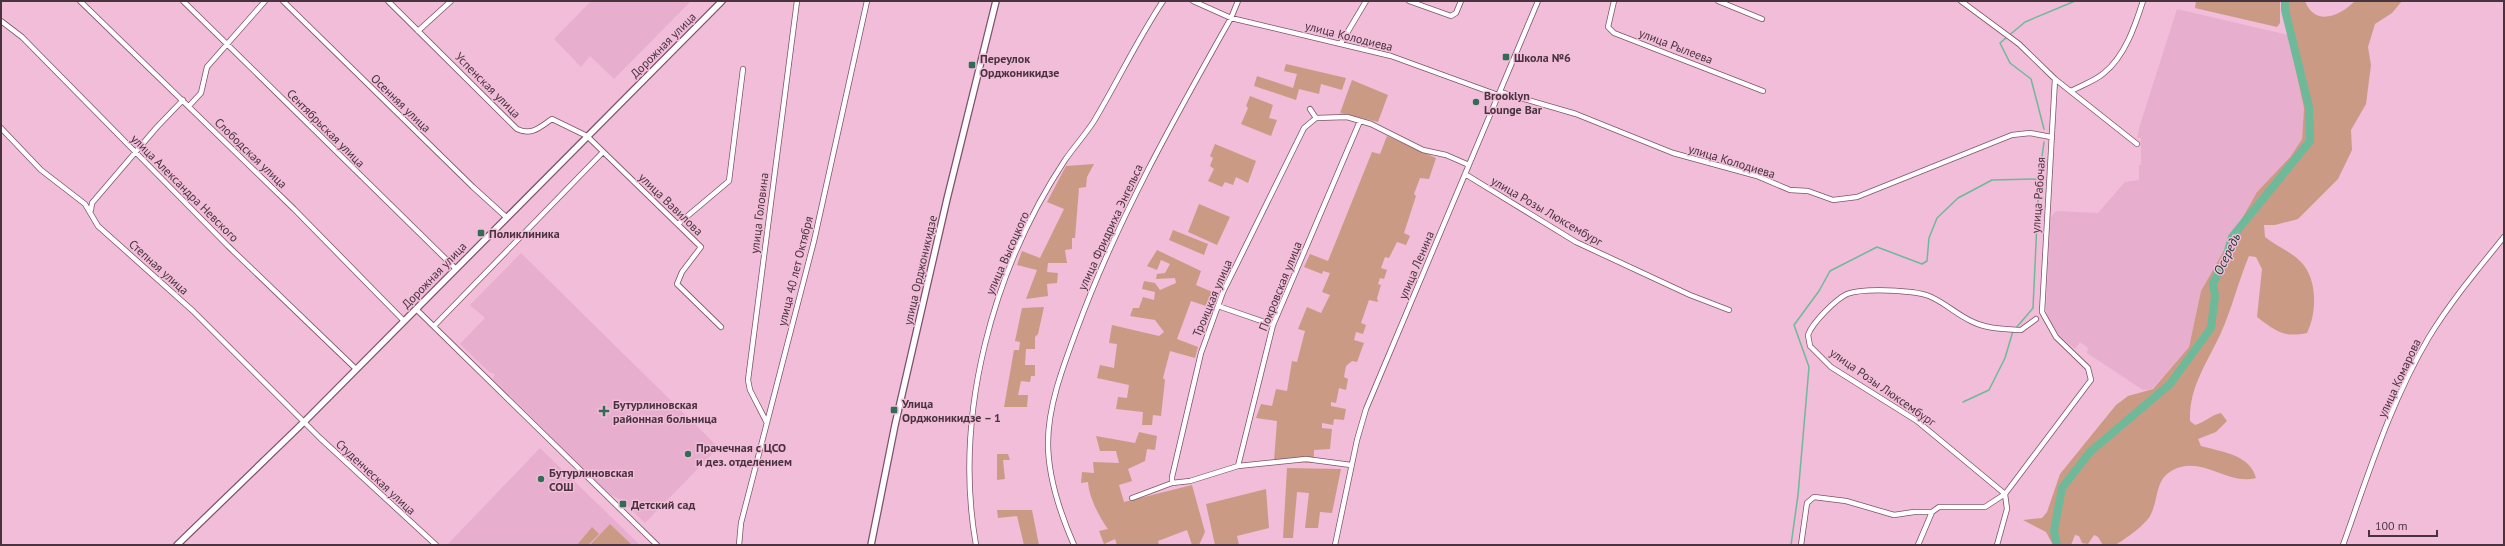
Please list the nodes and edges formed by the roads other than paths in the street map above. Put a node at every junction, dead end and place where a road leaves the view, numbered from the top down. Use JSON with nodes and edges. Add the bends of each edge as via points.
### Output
{"nodes":[{"id":1,"x":80,"y":1,"type":"edge"},
{"id":2,"x":183,"y":1,"type":"edge"},
{"id":3,"x":265,"y":1,"type":"edge"},
{"id":4,"x":283,"y":1,"type":"edge"},
{"id":5,"x":388,"y":1,"type":"edge"},
{"id":6,"x":451,"y":1,"type":"edge"},
{"id":7,"x":722,"y":1,"type":"edge"},
{"id":8,"x":797,"y":1,"type":"edge"},
{"id":9,"x":867,"y":1,"type":"edge"},
{"id":10,"x":996,"y":1,"type":"edge"},
{"id":11,"x":1163,"y":1,"type":"edge"},
{"id":12,"x":1193,"y":1,"type":"edge"},
{"id":13,"x":1238,"y":1,"type":"edge"},
{"id":14,"x":1366,"y":1,"type":"edge"},
{"id":15,"x":1409,"y":1,"type":"edge"},
{"id":16,"x":1461,"y":1,"type":"edge"},
{"id":17,"x":1538,"y":1,"type":"edge"},
{"id":18,"x":1614,"y":1,"type":"edge"},
{"id":19,"x":1718,"y":1,"type":"edge"},
{"id":20,"x":1961,"y":1,"type":"edge"},
{"id":21,"x":2143,"y":1,"type":"edge"},
{"id":22,"x":1416,"y":2,"type":"edge"},
{"id":23,"x":1231,"y":18,"type":"junction"},
{"id":24,"x":1762,"y":19,"type":"dead end"},
{"id":25,"x":1,"y":21,"type":"edge"},
{"id":26,"x":418,"y":31,"type":"junction"},
{"id":27,"x":1341,"y":43,"type":"junction"},
{"id":28,"x":228,"y":45,"type":"junction"},
{"id":29,"x":743,"y":69,"type":"dead end"},
{"id":30,"x":2055,"y":79,"type":"junction"},
{"id":31,"x":1763,"y":91,"type":"dead end"},
{"id":32,"x":2071,"y":91,"type":"junction"},
{"id":33,"x":1499,"y":93,"type":"junction"},
{"id":34,"x":183,"y":100,"type":"junction"},
{"id":35,"x":189,"y":106,"type":"junction"},
{"id":36,"x":1310,"y":109,"type":"dead end"},
{"id":37,"x":1316,"y":118,"type":"junction"},
{"id":38,"x":1360,"y":120,"type":"junction"},
{"id":39,"x":1,"y":128,"type":"edge"},
{"id":40,"x":587,"y":136,"type":"junction"},
{"id":41,"x":2050,"y":137,"type":"junction"},
{"id":42,"x":2137,"y":144,"type":"dead end"},
{"id":43,"x":136,"y":152,"type":"junction"},
{"id":44,"x":603,"y":152,"type":"junction"},
{"id":45,"x":1469,"y":165,"type":"junction"},
{"id":46,"x":1465,"y":174,"type":"junction"},
{"id":47,"x":91,"y":210,"type":"junction"},
{"id":48,"x":506,"y":217,"type":"junction"},
{"id":49,"x":678,"y":224,"type":"junction"},
{"id":50,"x":2504,"y":237,"type":"edge"},
{"id":51,"x":456,"y":269,"type":"junction"},
{"id":52,"x":1218,"y":306,"type":"junction"},
{"id":53,"x":416,"y":309,"type":"junction"},
{"id":54,"x":1729,"y":310,"type":"dead end"},
{"id":55,"x":2036,"y":319,"type":"dead end"},
{"id":56,"x":404,"y":321,"type":"junction"},
{"id":57,"x":1273,"y":325,"type":"junction"},
{"id":58,"x":434,"y":326,"type":"junction"},
{"id":59,"x":721,"y":327,"type":"dead end"},
{"id":60,"x":356,"y":369,"type":"junction"},
{"id":61,"x":305,"y":422,"type":"junction"},
{"id":62,"x":767,"y":423,"type":"junction"},
{"id":63,"x":1351,"y":465,"type":"junction"},
{"id":64,"x":1238,"y":466,"type":"junction"},
{"id":65,"x":1172,"y":484,"type":"junction"},
{"id":66,"x":2005,"y":494,"type":"junction"},
{"id":67,"x":1132,"y":498,"type":"dead end"},
{"id":68,"x":1932,"y":512,"type":"junction"},
{"id":69,"x":177,"y":545,"type":"edge"},
{"id":70,"x":436,"y":545,"type":"edge"},
{"id":71,"x":657,"y":545,"type":"edge"},
{"id":72,"x":739,"y":545,"type":"edge"},
{"id":73,"x":871,"y":545,"type":"edge"},
{"id":74,"x":976,"y":545,"type":"edge"},
{"id":75,"x":1074,"y":545,"type":"edge"},
{"id":76,"x":1335,"y":545,"type":"edge"},
{"id":77,"x":1801,"y":545,"type":"edge"},
{"id":78,"x":1918,"y":545,"type":"edge"},
{"id":79,"x":1997,"y":545,"type":"edge"},
{"id":80,"x":2344,"y":545,"type":"edge"}],
"edges":[{"from":1,"to":34,"type":"street","name":"Слободская улица"},
{"from":2,"to":28,"type":"street","name":"Сентябрьская улица"},
{"from":3,"to":28,"type":"street"},
{"from":4,"to":48,"type":"street","name":"Осенняя улица","via":[[473,188]]},
{"from":5,"to":26,"type":"street","name":"Успенская улица"},
{"from":6,"to":26,"type":"street"},
{"from":7,"to":40,"type":"main road","name":"Дорожная улица"},
{"from":8,"to":62,"type":"street","name":"улица Головина","via":[[748,380],[750,390]]},
{"from":9,"to":62,"type":"street","name":"улица 40 лет Октября","via":[[814,241]]},
{"from":10,"to":73,"type":"main road","name":"улица Орджоникидзе","via":[[895,425]]},
{"from":11,"to":74,"type":"street","name":"улица Высоцкого","via":[[1143,30],[1093,122],[1065,160],[1048,190],[997,297],[982,354],[972,428],[970,513]]},
{"from":12,"to":23,"type":"street","name":"улица Колодиева"},
{"from":13,"to":23,"type":"street","name":"улица Фридриха Энгельса"},
{"from":14,"to":27,"type":"street"},
{"from":15,"to":22,"type":"street"},
{"from":16,"to":22,"type":"street","via":[[1456,13],[1451,16]]},
{"from":17,"to":33,"type":"street","name":"улица Ленина"},
{"from":18,"to":31,"type":"street","name":"улица Рылеева","via":[[1608,27],[1614,34]]},
{"from":19,"to":24,"type":"street"},
{"from":20,"to":30,"type":"street","via":[[2019,44]]},
{"from":21,"to":32,"type":"street","via":[[2131,34],[2113,64],[2103,74]]},
{"from":23,"to":27,"type":"street","name":"улица Колодиева"},
{"from":23,"to":75,"type":"street","name":"улица Фридриха Энгельса","via":[[1156,152],[1100,268],[1069,351],[1051,417],[1048,443],[1052,480]]},
{"from":25,"to":43,"type":"street","name":"улица Александра Невского","via":[[22,37]]},
{"from":26,"to":40,"type":"street","name":"Успенская улица","via":[[517,129],[526,133],[534,131],[552,119]]},
{"from":27,"to":33,"type":"street","name":"улица Колодиева","via":[[1405,61]]},
{"from":28,"to":35,"type":"street","via":[[207,67],[200,93]]},
{"from":28,"to":51,"type":"street","name":"Сентябрьская улица"},
{"from":29,"to":49,"type":"street","via":[[729,181]]},
{"from":30,"to":32,"type":"street"},
{"from":30,"to":41,"type":"street","name":"улица Рабочая"},
{"from":32,"to":42,"type":"street"},
{"from":33,"to":41,"type":"street","name":"улица Колодиева","via":[[1576,114],[1673,154],[1757,176],[1790,190],[1808,191],[1833,200],[1857,197],[2012,135],[2030,133]]},
{"from":33,"to":45,"type":"street","name":"улица Ленина"},
{"from":34,"to":35,"type":"street","name":"Слободская улица"},
{"from":34,"to":43,"type":"street"},
{"from":35,"to":56,"type":"street","name":"Слободская улица"},
{"from":36,"to":37,"type":"street"},
{"from":37,"to":38,"type":"street"},
{"from":37,"to":52,"type":"street","name":"Троицкая улица","via":[[1304,128]]},
{"from":38,"to":45,"type":"street","via":[[1423,150],[1446,155]]},
{"from":38,"to":57,"type":"street","name":"Покровская улица"},
{"from":39,"to":47,"type":"street","name":"Степная улица","via":[[41,170]]},
{"from":40,"to":44,"type":"street","name":"улица Вавилова"},
{"from":40,"to":48,"type":"main road","name":"Дорожная улица"},
{"from":41,"to":66,"type":"street","name":"улица Рабочая","via":[[2042,312],[2056,336],[2088,368],[2091,380]]},
{"from":43,"to":47,"type":"street","via":[[92,204]]},
{"from":43,"to":60,"type":"street","name":"улица Александра Невского","via":[[228,246]]},
{"from":44,"to":49,"type":"street","name":"улица Вавилова"},
{"from":44,"to":58,"type":"street"},
{"from":45,"to":46,"type":"street","name":"улица Ленина"},
{"from":46,"to":54,"type":"street","name":"улица Розы Люксембург","via":[[1576,242],[1690,295]]},
{"from":46,"to":63,"type":"street","name":"улица Ленина","via":[[1366,409]]},
{"from":47,"to":61,"type":"street","name":"Степная улица","via":[[98,226],[193,311]]},
{"from":48,"to":51,"type":"main road","name":"Дорожная улица"},
{"from":49,"to":59,"type":"street","name":"улица Вавилова","via":[[701,247],[682,272],[677,284]]},
{"from":50,"to":80,"type":"street","name":"улица Комарова","via":[[2462,289],[2429,337],[2378,450]]},
{"from":51,"to":53,"type":"main road","name":"Дорожная улица"},
{"from":52,"to":57,"type":"street"},
{"from":52,"to":65,"type":"street","name":"Троицкая улица","via":[[1201,353]]},
{"from":53,"to":56,"type":"main road","name":"Дорожная улица"},
{"from":53,"to":58,"type":"street"},
{"from":55,"to":66,"type":"street","name":"улица Розы Люксембург","via":[[2021,330],[1986,327],[1971,322],[1929,296],[1908,292],[1858,292],[1840,298],[1817,320],[1808,335],[1810,346],[1831,366],[1917,421]]},
{"from":56,"to":60,"type":"main road","name":"Дорожная улица"},
{"from":57,"to":64,"type":"street","name":"Покровская улица"},
{"from":58,"to":71,"type":"street"},
{"from":60,"to":61,"type":"main road","name":"Дорожная улица"},
{"from":61,"to":69,"type":"main road","name":"Дорожная улица"},
{"from":61,"to":70,"type":"street","name":"Студенческая улица"},
{"from":62,"to":72,"type":"street","name":"улица 40 лет Октября","via":[[741,523]]},
{"from":63,"to":64,"type":"street","via":[[1306,459]]},
{"from":63,"to":76,"type":"street","name":"улица Ленина"},
{"from":64,"to":65,"type":"street"},
{"from":65,"to":67,"type":"street"},
{"from":66,"to":68,"type":"street","via":[[1985,508],[1946,506]]},
{"from":66,"to":79,"type":"street","via":[[2007,509]]},
{"from":68,"to":77,"type":"street","via":[[1894,515],[1846,501],[1814,497],[1807,503]]},
{"from":68,"to":78,"type":"street"}]}
